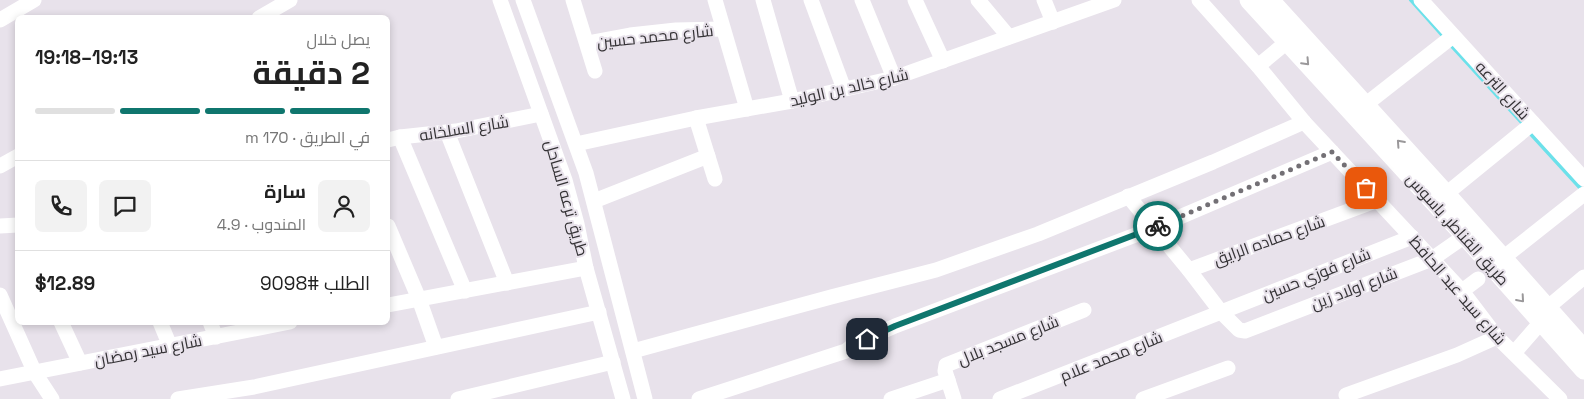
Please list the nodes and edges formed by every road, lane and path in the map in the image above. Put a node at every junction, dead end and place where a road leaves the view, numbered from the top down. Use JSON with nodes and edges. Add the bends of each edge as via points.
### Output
{"nodes":[{"id":1,"x":34,"y":0,"type":"edge"},
{"id":2,"x":290,"y":0,"type":"edge"},
{"id":3,"x":500,"y":0,"type":"edge"},
{"id":4,"x":522,"y":0,"type":"edge"},
{"id":5,"x":573,"y":0,"type":"edge"},
{"id":6,"x":715,"y":0,"type":"edge"},
{"id":7,"x":763,"y":0,"type":"edge"},
{"id":8,"x":811,"y":0,"type":"edge"},
{"id":9,"x":862,"y":0,"type":"edge"},
{"id":10,"x":915,"y":0,"type":"edge"},
{"id":11,"x":978,"y":0,"type":"edge"},
{"id":12,"x":1044,"y":0,"type":"edge"},
{"id":13,"x":1114,"y":0,"type":"edge"},
{"id":14,"x":1199,"y":0,"type":"edge"},
{"id":15,"x":1250,"y":0,"type":"edge"},
{"id":16,"x":1270,"y":0,"type":"edge"},
{"id":17,"x":1421,"y":0,"type":"edge"},
{"id":18,"x":265,"y":15,"type":"edge"},
{"id":19,"x":0,"y":20,"type":"edge"},
{"id":20,"x":1053,"y":22,"type":"junction"},
{"id":21,"x":723,"y":29,"type":"junction"},
{"id":22,"x":1453,"y":36,"type":"junction"},
{"id":23,"x":1009,"y":37,"type":"junction"},
{"id":24,"x":1287,"y":42,"type":"junction"},
{"id":25,"x":587,"y":43,"type":"junction"},
{"id":26,"x":943,"y":61,"type":"junction"},
{"id":27,"x":1258,"y":66,"type":"junction"},
{"id":28,"x":595,"y":71,"type":"dead end"},
{"id":29,"x":894,"y":78,"type":"junction"},
{"id":30,"x":844,"y":89,"type":"junction"},
{"id":31,"x":792,"y":101,"type":"junction"},
{"id":32,"x":1365,"y":105,"type":"junction"},
{"id":33,"x":747,"y":109,"type":"junction"},
{"id":34,"x":541,"y":114,"type":"junction"},
{"id":35,"x":696,"y":118,"type":"junction"},
{"id":36,"x":1304,"y":122,"type":"junction"},
{"id":37,"x":1533,"y":124,"type":"junction"},
{"id":38,"x":447,"y":132,"type":"junction"},
{"id":39,"x":394,"y":139,"type":"edge"},
{"id":40,"x":576,"y":144,"type":"junction"},
{"id":41,"x":1332,"y":152,"type":"junction"},
{"id":42,"x":708,"y":156,"type":"junction"},
{"id":43,"x":15,"y":158,"type":"edge"},
{"id":44,"x":0,"y":166,"type":"edge"},
{"id":45,"x":715,"y":179,"type":"dead end"},
{"id":46,"x":1584,"y":179,"type":"edge"},
{"id":47,"x":1446,"y":194,"type":"junction"},
{"id":48,"x":1584,"y":194,"type":"edge"},
{"id":49,"x":1128,"y":196,"type":"junction"},
{"id":50,"x":1378,"y":200,"type":"junction"},
{"id":51,"x":594,"y":201,"type":"junction"},
{"id":52,"x":0,"y":226,"type":"edge"},
{"id":53,"x":15,"y":226,"type":"edge"},
{"id":54,"x":1154,"y":228,"type":"junction"},
{"id":55,"x":390,"y":231,"type":"edge"},
{"id":56,"x":1465,"y":236,"type":"junction"},
{"id":57,"x":1412,"y":237,"type":"junction"},
{"id":58,"x":1432,"y":258,"type":"junction"},
{"id":59,"x":1503,"y":258,"type":"junction"},
{"id":60,"x":586,"y":268,"type":"junction"},
{"id":61,"x":1189,"y":270,"type":"junction"},
{"id":62,"x":1584,"y":277,"type":"edge"},
{"id":63,"x":1478,"y":279,"type":"dead end"},
{"id":64,"x":507,"y":283,"type":"junction"},
{"id":65,"x":465,"y":291,"type":"junction"},
{"id":66,"x":1462,"y":291,"type":"junction"},
{"id":67,"x":0,"y":295,"type":"edge"},
{"id":68,"x":419,"y":299,"type":"junction"},
{"id":69,"x":390,"y":305,"type":"edge"},
{"id":70,"x":1084,"y":310,"type":"dead end"},
{"id":71,"x":599,"y":312,"type":"junction"},
{"id":72,"x":1221,"y":312,"type":"junction"},
{"id":73,"x":1544,"y":315,"type":"junction"},
{"id":74,"x":62,"y":325,"type":"edge"},
{"id":75,"x":161,"y":325,"type":"edge"},
{"id":76,"x":260,"y":325,"type":"edge"},
{"id":77,"x":213,"y":330,"type":"edge"},
{"id":78,"x":1497,"y":337,"type":"junction"},
{"id":79,"x":170,"y":346,"type":"junction"},
{"id":80,"x":436,"y":347,"type":"junction"},
{"id":81,"x":1584,"y":349,"type":"edge"},
{"id":82,"x":633,"y":350,"type":"junction"},
{"id":83,"x":1514,"y":353,"type":"junction"},
{"id":84,"x":613,"y":362,"type":"junction"},
{"id":85,"x":80,"y":363,"type":"junction"},
{"id":86,"x":1228,"y":368,"type":"dead end"},
{"id":87,"x":1584,"y":370,"type":"edge"},
{"id":88,"x":35,"y":373,"type":"junction"},
{"id":89,"x":0,"y":379,"type":"edge"},
{"id":90,"x":948,"y":380,"type":"junction"},
{"id":91,"x":256,"y":393,"type":"edge"},
{"id":92,"x":1346,"y":395,"type":"dead end"},
{"id":93,"x":52,"y":399,"type":"edge"},
{"id":94,"x":178,"y":399,"type":"edge"},
{"id":95,"x":458,"y":399,"type":"edge"},
{"id":96,"x":623,"y":399,"type":"edge"},
{"id":97,"x":645,"y":399,"type":"edge"},
{"id":98,"x":699,"y":399,"type":"edge"},
{"id":99,"x":891,"y":399,"type":"edge"},
{"id":100,"x":954,"y":399,"type":"edge"},
{"id":101,"x":1000,"y":399,"type":"edge"},
{"id":102,"x":1143,"y":399,"type":"edge"},
{"id":103,"x":1560,"y":399,"type":"edge"}],
"edges":[{"from":1,"to":19,"type":"street"},
{"from":2,"to":18,"type":"street"},
{"from":3,"to":34,"type":"street","name":"طريق ترعه الساحل"},
{"from":4,"to":40,"type":"street","name":"طريق ترعه الساحل"},
{"from":5,"to":25,"type":"street"},
{"from":6,"to":21,"type":"street"},
{"from":7,"to":31,"type":"street"},
{"from":8,"to":30,"type":"street"},
{"from":9,"to":29,"type":"street"},
{"from":10,"to":26,"type":"street"},
{"from":11,"to":23,"type":"street"},
{"from":12,"to":20,"type":"street"},
{"from":13,"to":20,"type":"street","name":"شارع خالد بن الوليد"},
{"from":14,"to":27,"type":"street","name":"شارع سيد عبد الحافظ"},
{"from":15,"to":24,"type":"main road","name":"طريق القناطر, باسوس"},
{"from":16,"to":32,"type":"main road","name":"طريق القناطر, باسوس"},
{"from":17,"to":22,"type":"street","name":"شارع الترعه"},
{"from":20,"to":23,"type":"street","name":"شارع خالد بن الوليد"},
{"from":21,"to":25,"type":"street","name":"شارع محمد حسين","via":[[676,30]]},
{"from":21,"to":33,"type":"street"},
{"from":22,"to":32,"type":"street"},
{"from":22,"to":37,"type":"street","name":"شارع الترعه"},
{"from":23,"to":26,"type":"street","name":"شارع خالد بن الوليد"},
{"from":24,"to":27,"type":"street"},
{"from":24,"to":56,"type":"main road","name":"طريق القناطر, باسوس","one_way":true},
{"from":25,"to":28,"type":"street"},
{"from":26,"to":29,"type":"street","name":"شارع خالد بن الوليد"},
{"from":27,"to":36,"type":"street","name":"شارع سيد عبد الحافظ"},
{"from":29,"to":30,"type":"street","name":"شارع خالد بن الوليد"},
{"from":30,"to":31,"type":"street","name":"شارع خالد بن الوليد"},
{"from":31,"to":33,"type":"street","name":"شارع خالد بن الوليد"},
{"from":47,"to":32,"type":"main road","name":"طريق القناطر, باسوس","one_way":true},
{"from":33,"to":35,"type":"street","name":"شارع خالد بن الوليد"},
{"from":34,"to":38,"type":"street","name":"شارع السلخانه"},
{"from":34,"to":60,"type":"street","name":"طريق ترعه الساحل","via":[[565,180]]},
{"from":35,"to":40,"type":"street","name":"شارع خالد بن الوليد"},
{"from":35,"to":42,"type":"street"},
{"from":36,"to":41,"type":"street","name":"شارع سيد عبد الحافظ"},
{"from":36,"to":49,"type":"street"},
{"from":37,"to":46,"type":"street","name":"شارع الترعه"},
{"from":37,"to":47,"type":"street"},
{"from":38,"to":39,"type":"street","name":"شارع السلخانه"},
{"from":38,"to":64,"type":"street"},
{"from":39,"to":65,"type":"street"},
{"from":40,"to":51,"type":"street","name":"طريق ترعه الساحل"},
{"from":41,"to":50,"type":"street","name":"شارع سيد عبد الحافظ"},
{"from":41,"to":54,"type":"street"},
{"from":42,"to":45,"type":"street"},
{"from":42,"to":51,"type":"street"},
{"from":43,"to":44,"type":"street"},
{"from":47,"to":59,"type":"main road","name":"طريق القناطر, باسوس"},
{"from":48,"to":59,"type":"street"},
{"from":49,"to":54,"type":"street"},
{"from":49,"to":82,"type":"street","via":[[1038,234],[936,270]]},
{"from":50,"to":57,"type":"street","name":"شارع سيد عبد الحافظ"},
{"from":50,"to":61,"type":"street","name":"شارع حماده الرايق"},
{"from":51,"to":82,"type":"street","name":"طريق ترعه الساحل"},
{"from":52,"to":53,"type":"street"},
{"from":54,"to":61,"type":"street"},
{"from":54,"to":98,"type":"street","via":[[895,326],[846,351]]},
{"from":55,"to":68,"type":"street"},
{"from":56,"to":58,"type":"street","name":"شارع اولاد زين"},
{"from":56,"to":73,"type":"main road","name":"طريق القناطر, باسوس","one_way":true},
{"from":57,"to":58,"type":"street","name":"شارع سيد عبد الحافظ"},
{"from":57,"to":72,"type":"street","name":"شارع فوزي حسين"},
{"from":58,"to":66,"type":"street","name":"شارع سيد عبد الحافظ"},
{"from":58,"to":72,"type":"street","name":"شارع اولاد زين","via":[[1245,331],[1239,330]]},
{"from":59,"to":73,"type":"main road","name":"طريق القناطر, باسوس"},
{"from":60,"to":64,"type":"street"},
{"from":60,"to":71,"type":"street","name":"طريق ترعه الساحل"},
{"from":61,"to":72,"type":"street"},
{"from":62,"to":73,"type":"street"},
{"from":63,"to":66,"type":"street"},
{"from":64,"to":65,"type":"street"},
{"from":65,"to":68,"type":"street"},
{"from":66,"to":78,"type":"street","name":"شارع سيد عبد الحافظ"},
{"from":67,"to":88,"type":"street"},
{"from":68,"to":69,"type":"street"},
{"from":68,"to":80,"type":"street"},
{"from":70,"to":90,"type":"street","name":"شارع مسجد بلال","via":[[946,365]]},
{"from":71,"to":80,"type":"street"},
{"from":71,"to":84,"type":"street","name":"طريق ترعه الساحل"},
{"from":72,"to":101,"type":"street","name":"شارع محمد علام"},
{"from":73,"to":81,"type":"main road","name":"طريق القناطر, باسوس"},
{"from":73,"to":83,"type":"street"},
{"from":73,"to":87,"type":"main road","name":"طريق القناطر, باسوس"},
{"from":74,"to":85,"type":"street"},
{"from":75,"to":79,"type":"street"},
{"from":76,"to":77,"type":"street","name":"شارع سيد رمضان"},
{"from":77,"to":79,"type":"street","name":"شارع سيد رمضان"},
{"from":78,"to":83,"type":"street","name":"شارع سيد عبد الحافظ"},
{"from":78,"to":92,"type":"street"},
{"from":79,"to":85,"type":"street","name":"شارع سيد رمضان"},
{"from":80,"to":91,"type":"street"},
{"from":82,"to":97,"type":"street","name":"طريق ترعه الساحل"},
{"from":83,"to":103,"type":"street","name":"شارع سيد عبد الحافظ"},
{"from":84,"to":95,"type":"street"},
{"from":84,"to":96,"type":"street","name":"طريق ترعه الساحل"},
{"from":85,"to":88,"type":"street","name":"شارع سيد رمضان"},
{"from":86,"to":102,"type":"street"},
{"from":88,"to":89,"type":"street","name":"شارع سيد رمضان"},
{"from":88,"to":93,"type":"street"},
{"from":90,"to":99,"type":"street","name":"شارع مسجد بلال"},
{"from":90,"to":100,"type":"street"},
{"from":91,"to":94,"type":"street"}]}
